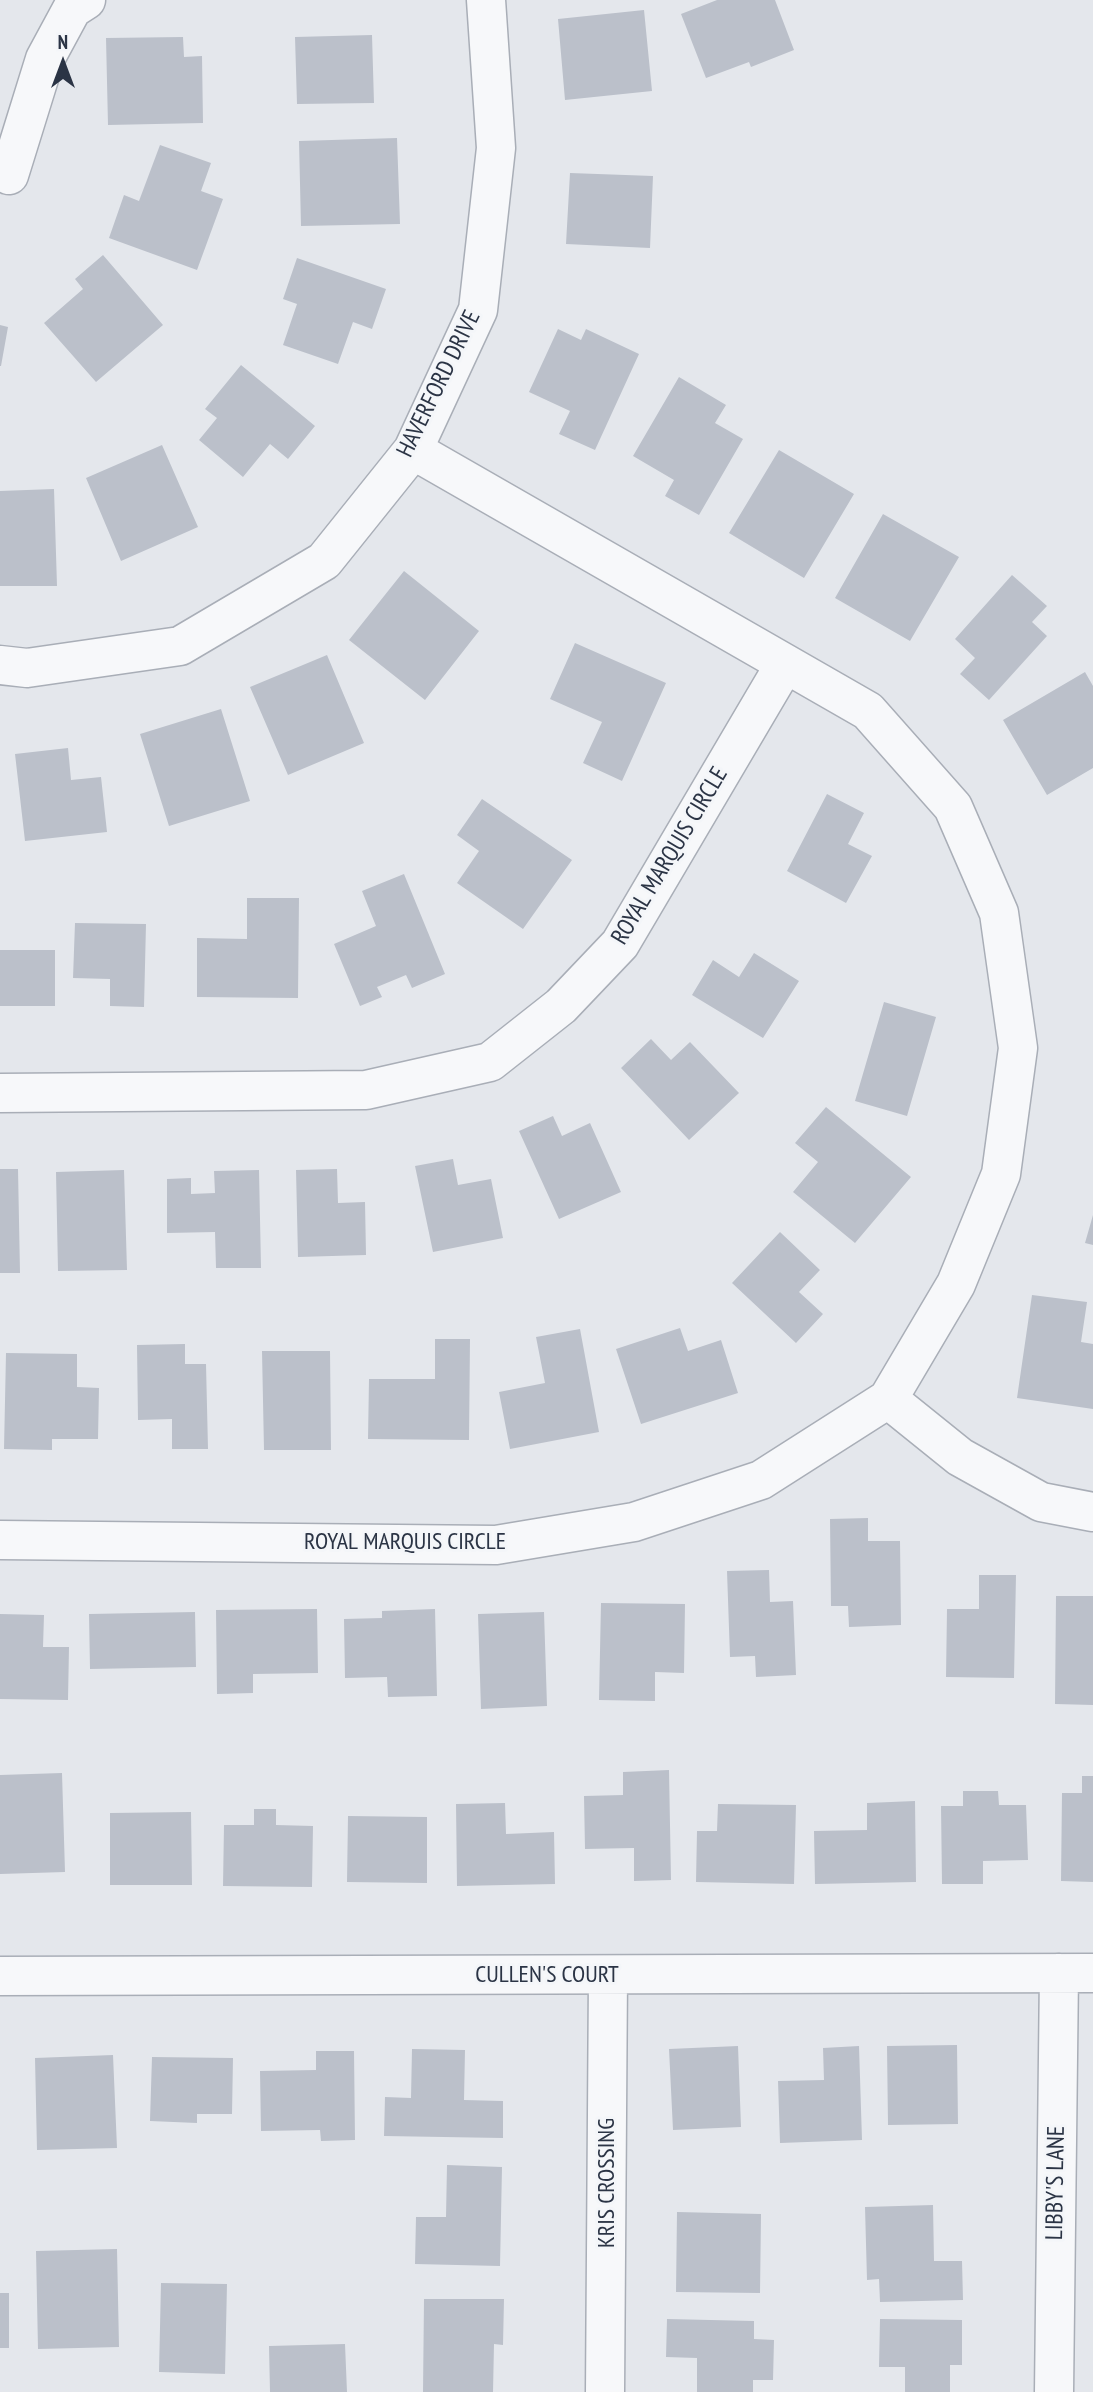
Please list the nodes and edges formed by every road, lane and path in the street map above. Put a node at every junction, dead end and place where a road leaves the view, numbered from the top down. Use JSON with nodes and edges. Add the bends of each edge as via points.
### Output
{"nodes":[{"id":1,"x":86,"y":0,"type":"edge"},
{"id":2,"x":486,"y":0,"type":"edge"},
{"id":3,"x":9,"y":175,"type":"dead end"},
{"id":4,"x":413,"y":450,"type":"junction"},
{"id":5,"x":785,"y":664,"type":"junction"},
{"id":6,"x":0,"y":665,"type":"edge"},
{"id":7,"x":0,"y":1093,"type":"edge"},
{"id":8,"x":888,"y":1399,"type":"junction"},
{"id":9,"x":1093,"y":1512,"type":"edge"},
{"id":10,"x":0,"y":1540,"type":"edge"},
{"id":11,"x":1076,"y":1973,"type":"edge"},
{"id":12,"x":608,"y":1975,"type":"junction"},
{"id":13,"x":0,"y":1976,"type":"edge"},
{"id":14,"x":605,"y":2392,"type":"edge"},
{"id":15,"x":1054,"y":2392,"type":"edge"}],
"edges":[{"from":1,"to":3,"type":"street","via":[[72,9],[45,59]]},
{"from":2,"to":4,"type":"street","name":"HAVERFORD DRIVE","via":[[496,148],[478,310]]},
{"from":4,"to":5,"type":"street","name":"ROYAL MARQUIS CIRCLE"},
{"from":4,"to":6,"type":"street","name":"HAVERFORD DRIVE","via":[[324,561],[180,646],[27,668]]},
{"from":5,"to":7,"type":"street","name":"ROYAL MARQUIS CIRCLE","via":[[620,944],[561,1006],[490,1062],[366,1090]]},
{"from":5,"to":8,"type":"street","name":"ROYAL MARQUIS CIRCLE","via":[[868,711],[953,807],[999,913],[1018,1048],[1001,1174],[956,1284]]},
{"from":8,"to":9,"type":"street","via":[[960,1457],[1041,1502]]},
{"from":8,"to":10,"type":"street","name":"ROYAL MARQUIS CIRCLE","via":[[761,1480],[634,1522],[496,1545]]},
{"from":11,"to":12,"type":"street","name":"CULLEN'S COURT"},
{"from":11,"to":15,"type":"street","name":"LIBBY'S LANE"},
{"from":12,"to":13,"type":"street","name":"CULLEN'S COURT"},
{"from":12,"to":14,"type":"street","name":"KRIS CROSSING"}]}
